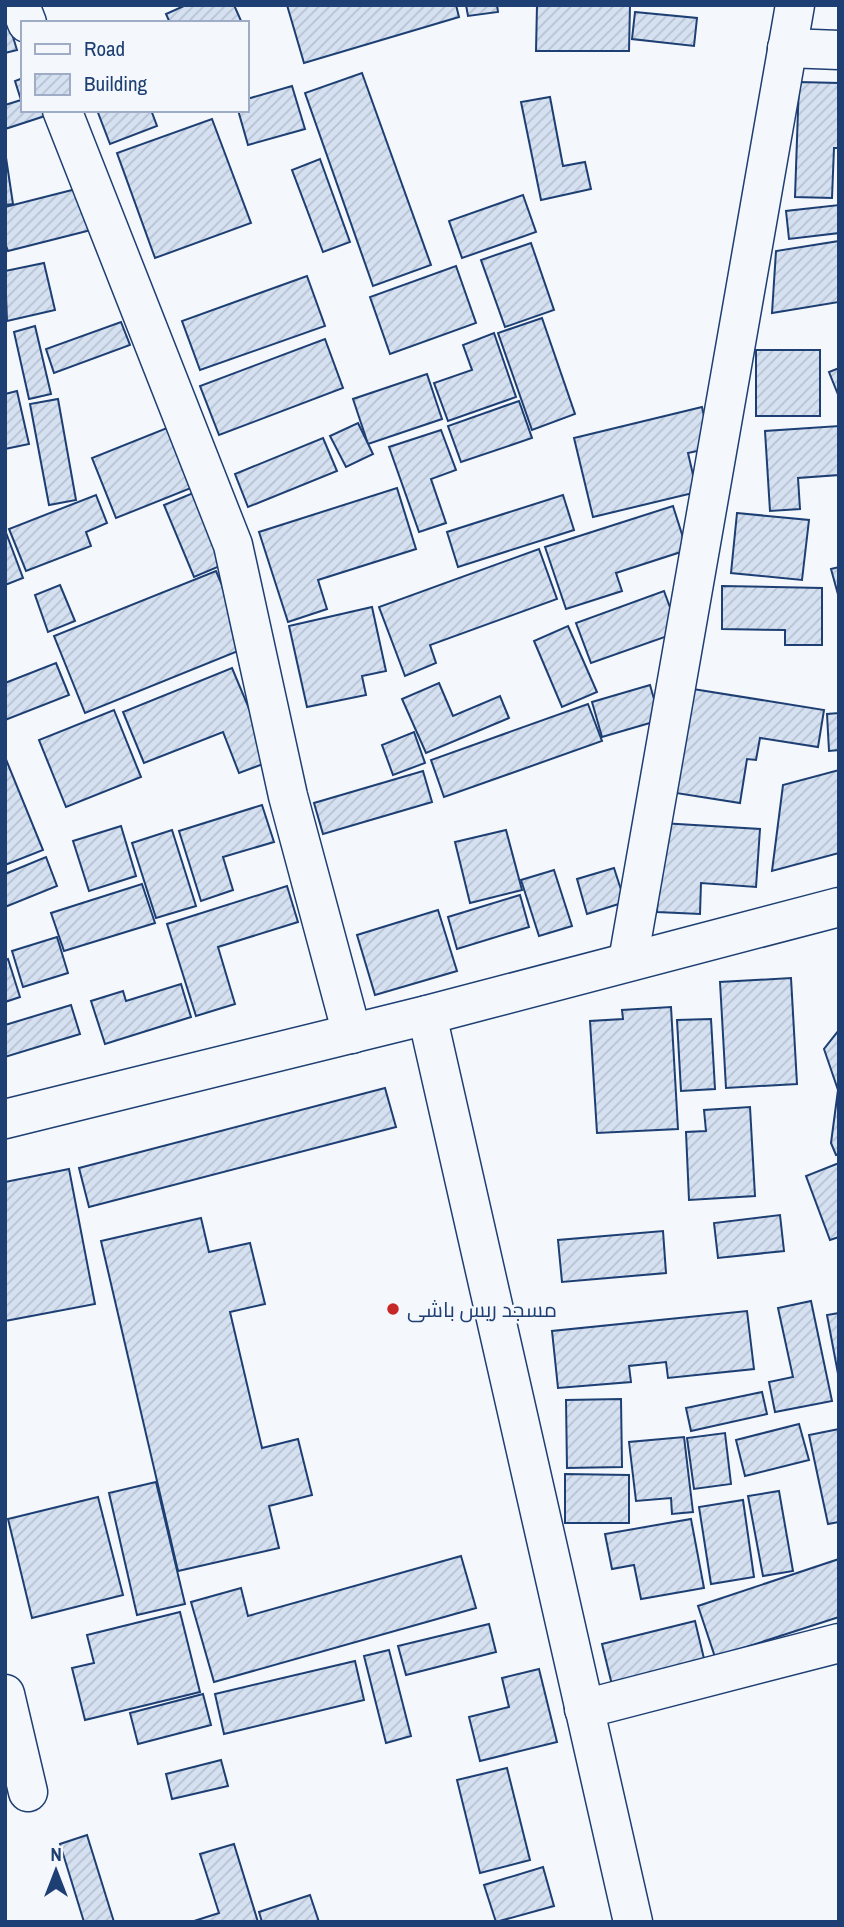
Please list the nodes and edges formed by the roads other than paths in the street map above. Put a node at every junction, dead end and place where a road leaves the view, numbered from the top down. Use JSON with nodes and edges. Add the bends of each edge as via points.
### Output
{"nodes":[{"id":1,"x":795,"y":5,"type":"edge"},
{"id":2,"x":787,"y":48,"type":"junction"},
{"id":3,"x":839,"y":50,"type":"edge"},
{"id":4,"x":63,"y":112,"type":"edge"},
{"id":5,"x":839,"y":907,"type":"edge"},
{"id":6,"x":628,"y":961,"type":"junction"},
{"id":7,"x":427,"y":1015,"type":"junction"},
{"id":8,"x":352,"y":1034,"type":"junction"},
{"id":9,"x":5,"y":1119,"type":"edge"},
{"id":10,"x":839,"y":1643,"type":"edge"},
{"id":11,"x":5,"y":1695,"type":"edge"},
{"id":12,"x":584,"y":1709,"type":"junction"},
{"id":13,"x":28,"y":1792,"type":"dead end"},
{"id":14,"x":633,"y":1922,"type":"edge"}],
"edges":[{"from":1,"to":2,"type":"street"},
{"from":2,"to":3,"type":"street"},
{"from":2,"to":6,"type":"street"},
{"from":4,"to":8,"type":"street","via":[[233,545],[288,796]]},
{"from":5,"to":6,"type":"street"},
{"from":6,"to":7,"type":"street"},
{"from":7,"to":8,"type":"street"},
{"from":7,"to":12,"type":"street"},
{"from":8,"to":9,"type":"street"},
{"from":10,"to":12,"type":"street"},
{"from":11,"to":13,"type":"street"},
{"from":12,"to":14,"type":"street"}]}
